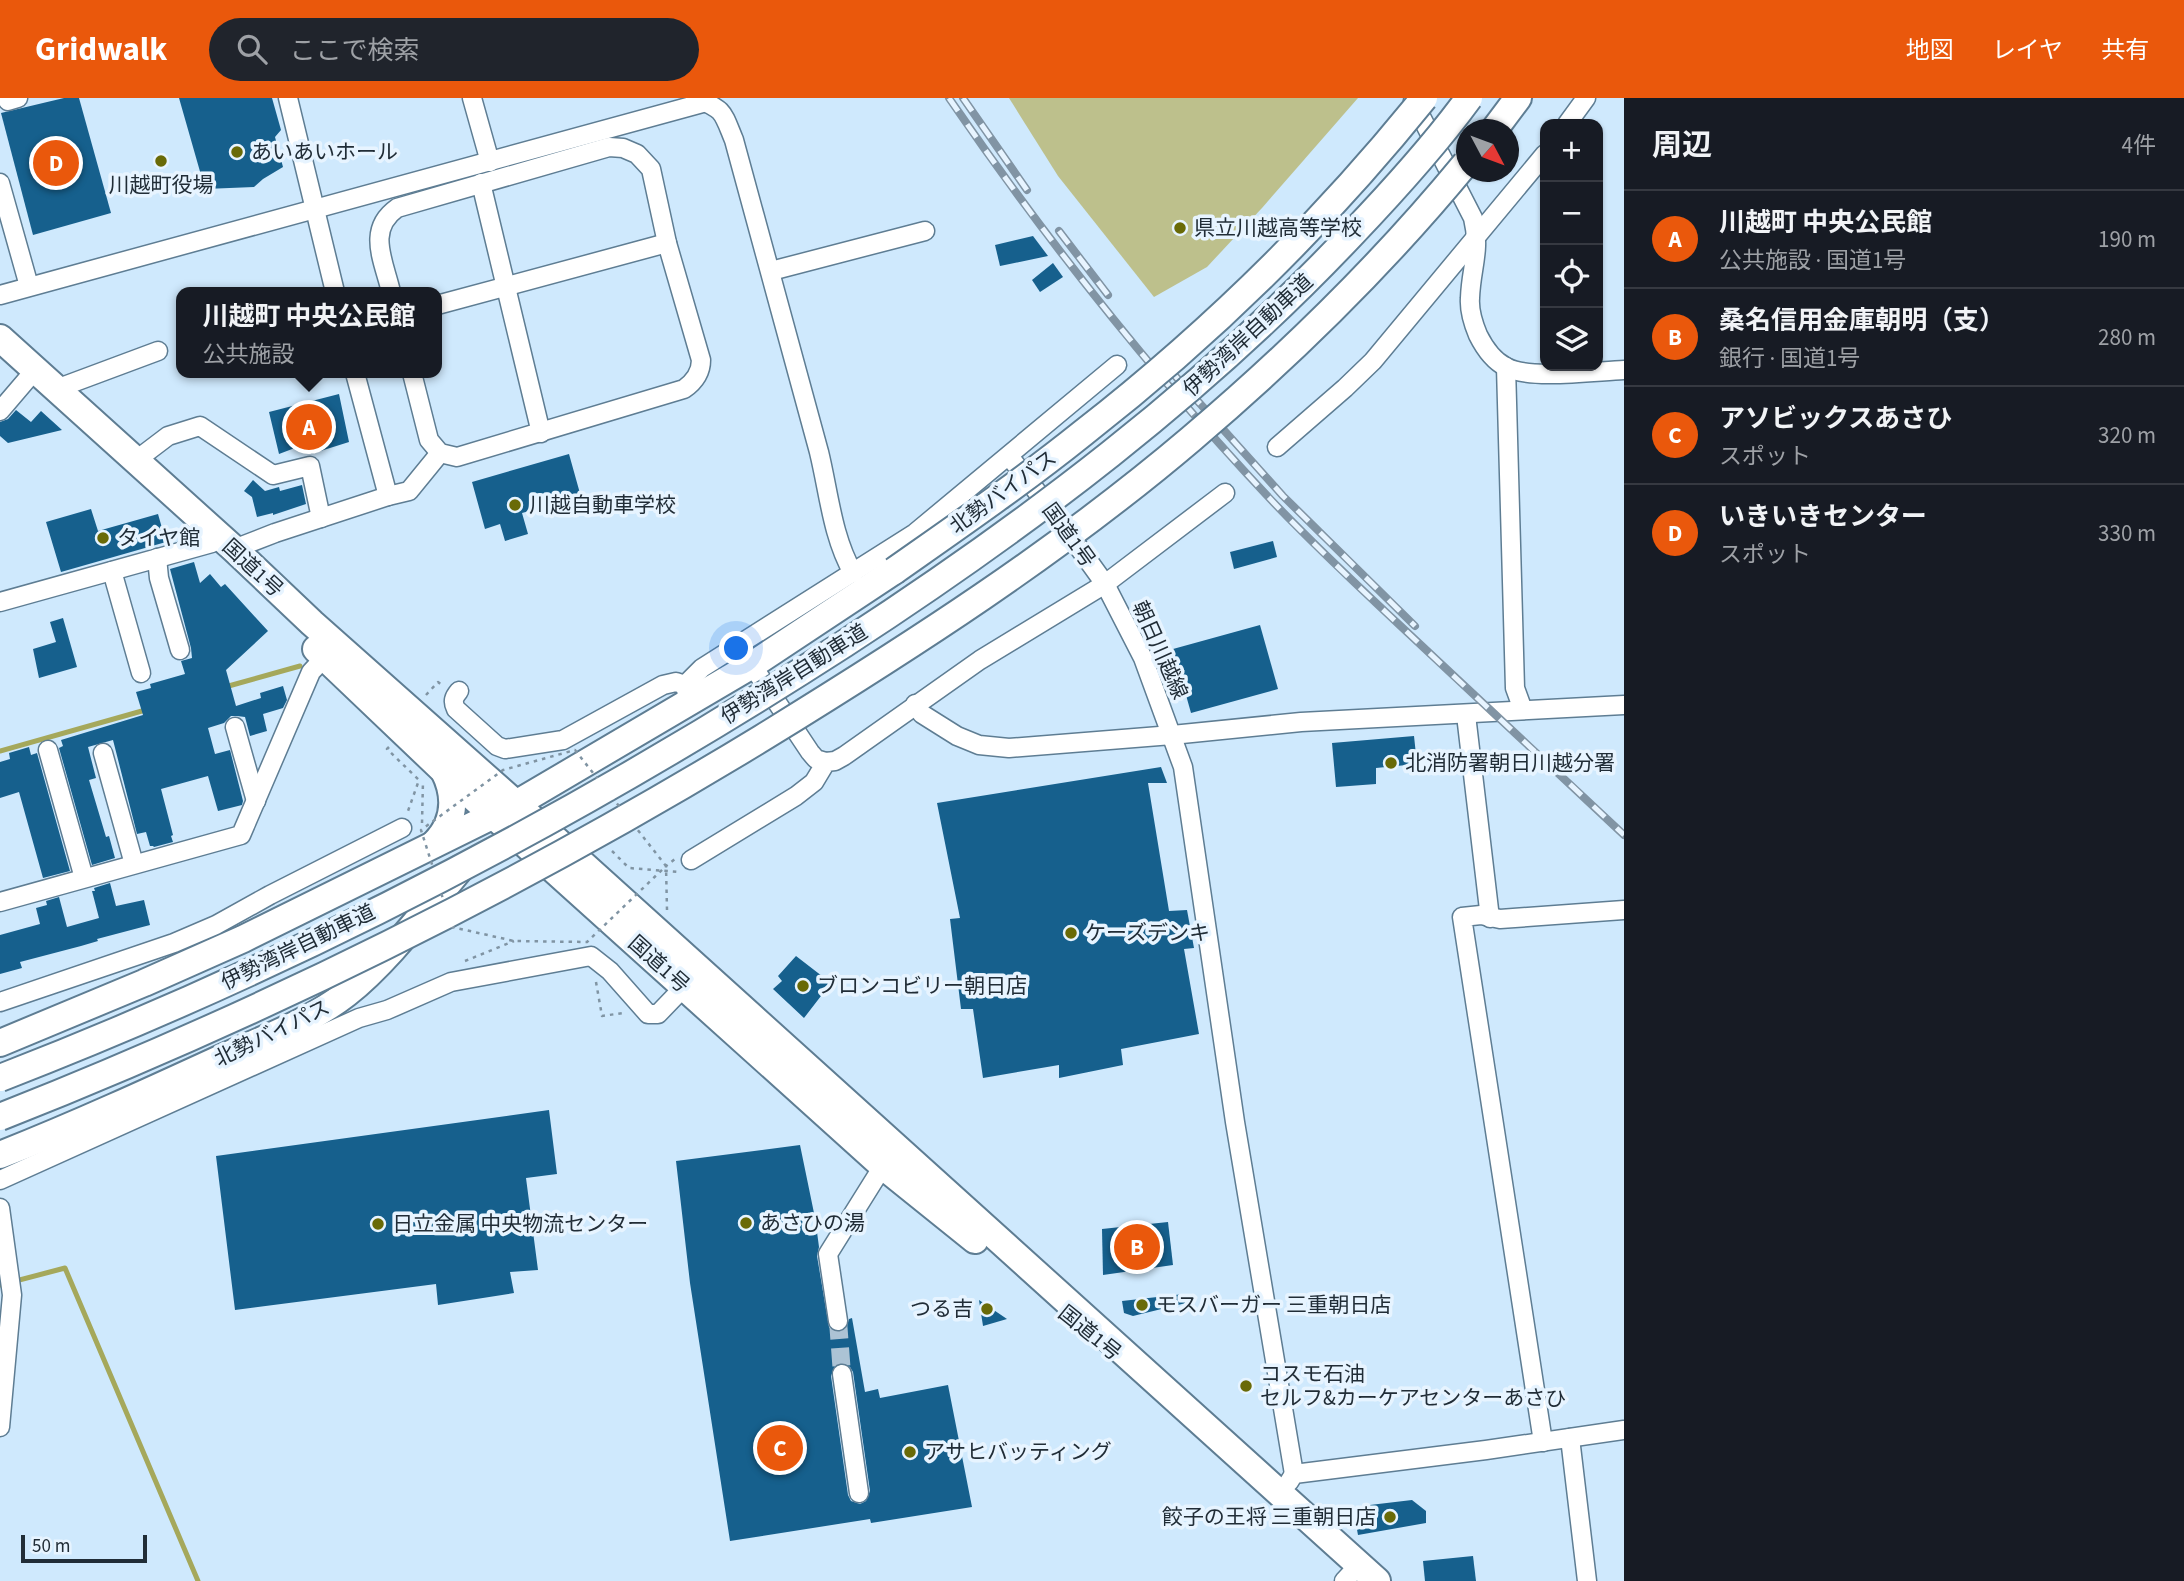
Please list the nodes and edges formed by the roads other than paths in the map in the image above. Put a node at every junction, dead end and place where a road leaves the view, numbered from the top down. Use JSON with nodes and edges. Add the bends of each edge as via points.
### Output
{"nodes":[{"id":1,"x":288,"y":98,"type":"edge"},
{"id":2,"x":472,"y":98,"type":"edge"},
{"id":3,"x":1412,"y":98,"type":"edge"},
{"id":4,"x":1424,"y":98,"type":"edge"},
{"id":5,"x":1469,"y":98,"type":"edge"},
{"id":6,"x":1518,"y":98,"type":"edge"},
{"id":7,"x":1587,"y":98,"type":"edge"},
{"id":8,"x":701,"y":100,"type":"edge"},
{"id":9,"x":1502,"y":119,"type":"edge"},
{"id":10,"x":1571,"y":119,"type":"edge"},
{"id":11,"x":1540,"y":160,"type":"edge"},
{"id":12,"x":490,"y":162,"type":"junction"},
{"id":13,"x":1456,"y":175,"type":"edge"},
{"id":14,"x":0,"y":183,"type":"edge"},
{"id":15,"x":481,"y":183,"type":"junction"},
{"id":16,"x":315,"y":208,"type":"junction"},
{"id":17,"x":925,"y":231,"type":"dead end"},
{"id":18,"x":1478,"y":237,"type":"junction"},
{"id":19,"x":667,"y":243,"type":"junction"},
{"id":20,"x":771,"y":271,"type":"junction"},
{"id":21,"x":29,"y":286,"type":"junction"},
{"id":22,"x":334,"y":287,"type":"edge"},
{"id":23,"x":390,"y":287,"type":"edge"},
{"id":24,"x":507,"y":287,"type":"junction"},
{"id":25,"x":0,"y":295,"type":"edge"},
{"id":26,"x":442,"y":304,"type":"edge"},
{"id":27,"x":0,"y":338,"type":"edge"},
{"id":28,"x":158,"y":351,"type":"dead end"},
{"id":29,"x":1117,"y":365,"type":"dead end"},
{"id":30,"x":1506,"y":367,"type":"junction"},
{"id":31,"x":35,"y":370,"type":"junction"},
{"id":32,"x":1624,"y":370,"type":"edge"},
{"id":33,"x":356,"y":378,"type":"edge"},
{"id":34,"x":413,"y":378,"type":"edge"},
{"id":35,"x":55,"y":389,"type":"junction"},
{"id":36,"x":0,"y":411,"type":"edge"},
{"id":37,"x":541,"y":433,"type":"junction"},
{"id":38,"x":1277,"y":447,"type":"dead end"},
{"id":39,"x":440,"y":453,"type":"junction"},
{"id":40,"x":1009,"y":456,"type":"junction"},
{"id":41,"x":139,"y":465,"type":"junction"},
{"id":42,"x":1225,"y":493,"type":"dead end"},
{"id":43,"x":388,"y":496,"type":"junction"},
{"id":44,"x":321,"y":518,"type":"junction"},
{"id":45,"x":223,"y":546,"type":"junction"},
{"id":46,"x":157,"y":558,"type":"junction"},
{"id":47,"x":112,"y":571,"type":"junction"},
{"id":48,"x":853,"y":573,"type":"junction"},
{"id":49,"x":1105,"y":584,"type":"junction"},
{"id":50,"x":0,"y":602,"type":"edge"},
{"id":51,"x":180,"y":650,"type":"dead end"},
{"id":52,"x":324,"y":658,"type":"junction"},
{"id":53,"x":752,"y":665,"type":"junction"},
{"id":54,"x":141,"y":673,"type":"dead end"},
{"id":55,"x":457,"y":693,"type":"road end"},
{"id":56,"x":687,"y":694,"type":"junction"},
{"id":57,"x":915,"y":704,"type":"junction"},
{"id":58,"x":1624,"y":705,"type":"edge"},
{"id":59,"x":1523,"y":710,"type":"junction"},
{"id":60,"x":1466,"y":715,"type":"junction"},
{"id":61,"x":235,"y":727,"type":"dead end"},
{"id":62,"x":1171,"y":735,"type":"junction"},
{"id":63,"x":48,"y":750,"type":"dead end"},
{"id":64,"x":103,"y":753,"type":"dead end"},
{"id":65,"x":826,"y":762,"type":"junction"},
{"id":66,"x":431,"y":771,"type":"junction"},
{"id":67,"x":256,"y":801,"type":"junction"},
{"id":68,"x":504,"y":814,"type":"junction"},
{"id":69,"x":404,"y":821,"type":"road end"},
{"id":70,"x":427,"y":838,"type":"junction"},
{"id":71,"x":691,"y":860,"type":"dead end"},
{"id":72,"x":134,"y":864,"type":"junction"},
{"id":73,"x":84,"y":878,"type":"junction"},
{"id":74,"x":303,"y":879,"type":"junction"},
{"id":75,"x":0,"y":902,"type":"edge"},
{"id":76,"x":316,"y":903,"type":"junction"},
{"id":77,"x":1624,"y":910,"type":"edge"},
{"id":78,"x":1490,"y":918,"type":"junction"},
{"id":79,"x":684,"y":986,"type":"junction"},
{"id":80,"x":348,"y":993,"type":"junction"},
{"id":81,"x":0,"y":1002,"type":"edge"},
{"id":82,"x":359,"y":1018,"type":"junction"},
{"id":83,"x":0,"y":1043,"type":"edge"},
{"id":84,"x":0,"y":1078,"type":"edge"},
{"id":85,"x":0,"y":1117,"type":"edge"},
{"id":86,"x":0,"y":1155,"type":"edge"},
{"id":87,"x":883,"y":1166,"type":"junction"},
{"id":88,"x":0,"y":1180,"type":"edge"},
{"id":89,"x":0,"y":1208,"type":"edge"},
{"id":90,"x":6,"y":1268,"type":"edge"},
{"id":91,"x":838,"y":1321,"type":"tunnel mouth"},
{"id":92,"x":842,"y":1374,"type":"tunnel mouth"},
{"id":93,"x":1205,"y":1426,"type":"junction"},
{"id":94,"x":0,"y":1427,"type":"edge"},
{"id":95,"x":1624,"y":1430,"type":"edge"},
{"id":96,"x":1570,"y":1438,"type":"junction"},
{"id":97,"x":1543,"y":1442,"type":"junction"},
{"id":98,"x":1288,"y":1483,"type":"junction"},
{"id":99,"x":859,"y":1493,"type":"dead end"},
{"id":100,"x":1360,"y":1576,"type":"edge"},
{"id":101,"x":1587,"y":1581,"type":"edge"}],
"edges":[{"from":1,"to":16,"type":"street"},
{"from":2,"to":12,"type":"street"},
{"from":3,"to":18,"type":"street","via":[[1473,218]]},
{"from":4,"to":53,"type":"highway","name":"北勢バイパス","bridge":true,"via":[[1287,251],[1153,376],[984,508]]},
{"from":5,"to":84,"type":"highway","name":"伊勢湾岸自動車道","bridge":true,"via":[[1390,194],[1241,345],[1077,480],[895,611],[683,744],[435,881],[171,1008]]},
{"from":6,"to":9,"type":"highway"},
{"from":7,"to":10,"type":"street"},
{"from":8,"to":12,"type":"street"},
{"from":8,"to":20,"type":"street","via":[[721,110],[734,140]]},
{"from":11,"to":18,"type":"street"},
{"from":12,"to":16,"type":"street"},
{"from":13,"to":85,"type":"highway","name":"伊勢湾岸自動車道","bridge":true,"via":[[1345,298],[1269,371],[1104,508],[923,636],[706,772],[456,910],[188,1040]]},
{"from":14,"to":21,"type":"street"},
{"from":15,"to":19,"type":"street","via":[[609,147],[623,148],[637,154],[651,169]]},
{"from":15,"to":23,"type":"street","via":[[397,208],[386,216],[379,244]]},
{"from":15,"to":24,"type":"street"},
{"from":16,"to":21,"type":"street"},
{"from":16,"to":22,"type":"street"},
{"from":17,"to":20,"type":"street"},
{"from":18,"to":30,"type":"street","via":[[1471,278],[1473,322],[1481,341]]},
{"from":18,"to":38,"type":"street","via":[[1373,361]]},
{"from":19,"to":24,"type":"street"},
{"from":19,"to":37,"type":"street","via":[[701,360],[694,380],[684,389]]},
{"from":20,"to":48,"type":"street","via":[[825,475],[828,502]]},
{"from":21,"to":25,"type":"street"},
{"from":24,"to":26,"type":"street"},
{"from":24,"to":37,"type":"street"},
{"from":27,"to":31,"type":"highway","name":"国道1号"},
{"from":28,"to":35,"type":"street"},
{"from":29,"to":40,"type":"street"},
{"from":30,"to":32,"type":"street","via":[[1524,373]]},
{"from":30,"to":59,"type":"street","via":[[1515,688]]},
{"from":31,"to":35,"type":"highway","name":"国道1号"},
{"from":31,"to":36,"type":"street"},
{"from":33,"to":43,"type":"street"},
{"from":34,"to":39,"type":"street","via":[[429,440]]},
{"from":35,"to":41,"type":"highway","name":"国道1号"},
{"from":37,"to":39,"type":"street","via":[[457,457]]},
{"from":39,"to":43,"type":"street","via":[[409,491]]},
{"from":40,"to":48,"type":"street","via":[[915,533]]},
{"from":40,"to":49,"type":"street","name":"国道1号"},
{"from":41,"to":44,"type":"street","via":[[168,436],[200,426],[273,475],[310,466]]},
{"from":41,"to":45,"type":"highway","name":"国道1号"},
{"from":42,"to":49,"type":"street"},
{"from":43,"to":44,"type":"street"},
{"from":44,"to":45,"type":"street"},
{"from":45,"to":46,"type":"street"},
{"from":45,"to":52,"type":"highway","name":"国道1号"},
{"from":45,"to":68,"type":"highway","name":"国道1号","via":[[312,623]]},
{"from":46,"to":47,"type":"street"},
{"from":46,"to":51,"type":"street"},
{"from":47,"to":50,"type":"street"},
{"from":47,"to":54,"type":"street"},
{"from":48,"to":56,"type":"street","via":[[702,668]]},
{"from":49,"to":57,"type":"street","name":"国道1号"},
{"from":49,"to":62,"type":"street","name":"朝日川越線","via":[[1143,658]]},
{"from":52,"to":66,"type":"highway","name":"国道1号"},
{"from":52,"to":67,"type":"street","via":[[311,671]]},
{"from":53,"to":56,"type":"highway","name":"北勢バイパス"},
{"from":53,"to":65,"type":"street","via":[[816,759]]},
{"from":55,"to":56,"type":"street","via":[[456,709],[505,749],[563,740],[663,685],[676,682]]},
{"from":56,"to":68,"type":"highway","name":"北勢バイパス"},
{"from":57,"to":62,"type":"street","via":[[922,714],[957,736],[994,748]]},
{"from":57,"to":65,"type":"street","name":"国道1号","via":[[844,756]]},
{"from":58,"to":59,"type":"street"},
{"from":59,"to":60,"type":"street"},
{"from":60,"to":62,"type":"street","via":[[1301,722]]},
{"from":60,"to":78,"type":"street"},
{"from":61,"to":67,"type":"street"},
{"from":62,"to":98,"type":"street","name":"朝日川越線","via":[[1183,767]]},
{"from":63,"to":73,"type":"street"},
{"from":64,"to":72,"type":"street"},
{"from":65,"to":71,"type":"street","name":"国道1号","via":[[814,782],[796,796]]},
{"from":66,"to":68,"type":"highway","name":"国道1号"},
{"from":66,"to":70,"type":"highway","via":[[452,794],[451,815],[448,826]]},
{"from":67,"to":72,"type":"street","via":[[241,835]]},
{"from":68,"to":70,"type":"highway","name":"北勢バイパス"},
{"from":68,"to":79,"type":"highway","name":"国道1号"},
{"from":68,"to":80,"type":"highway","name":"北勢バイパス"},
{"from":68,"to":93,"type":"highway","name":"国道1号"},
{"from":69,"to":74,"type":"street"},
{"from":70,"to":76,"type":"highway","name":"北勢バイパス"},
{"from":72,"to":73,"type":"street"},
{"from":73,"to":75,"type":"street"},
{"from":74,"to":76,"type":"street"},
{"from":74,"to":81,"type":"street","via":[[174,943]]},
{"from":76,"to":83,"type":"highway","name":"北勢バイパス","via":[[169,972]]},
{"from":77,"to":78,"type":"street"},
{"from":78,"to":97,"type":"street","via":[[1462,917]]},
{"from":79,"to":82,"type":"street","via":[[658,1014],[648,1014],[591,956],[451,982]]},
{"from":79,"to":87,"type":"highway","name":"国道1号"},
{"from":80,"to":82,"type":"street"},
{"from":80,"to":86,"type":"highway","name":"北勢バイパス","via":[[303,1021]]},
{"from":82,"to":88,"type":"street"},
{"from":87,"to":91,"type":"street","via":[[828,1254]]},
{"from":87,"to":93,"type":"highway","name":"国道1号"},
{"from":89,"to":90,"type":"street"},
{"from":90,"to":94,"type":"street","via":[[12,1295]]},
{"from":92,"to":99,"type":"street"},
{"from":93,"to":98,"type":"highway","name":"国道1号"},
{"from":95,"to":96,"type":"street"},
{"from":96,"to":97,"type":"street"},
{"from":96,"to":101,"type":"street"},
{"from":97,"to":98,"type":"street"},
{"from":98,"to":100,"type":"highway","name":"国道1号"}]}
